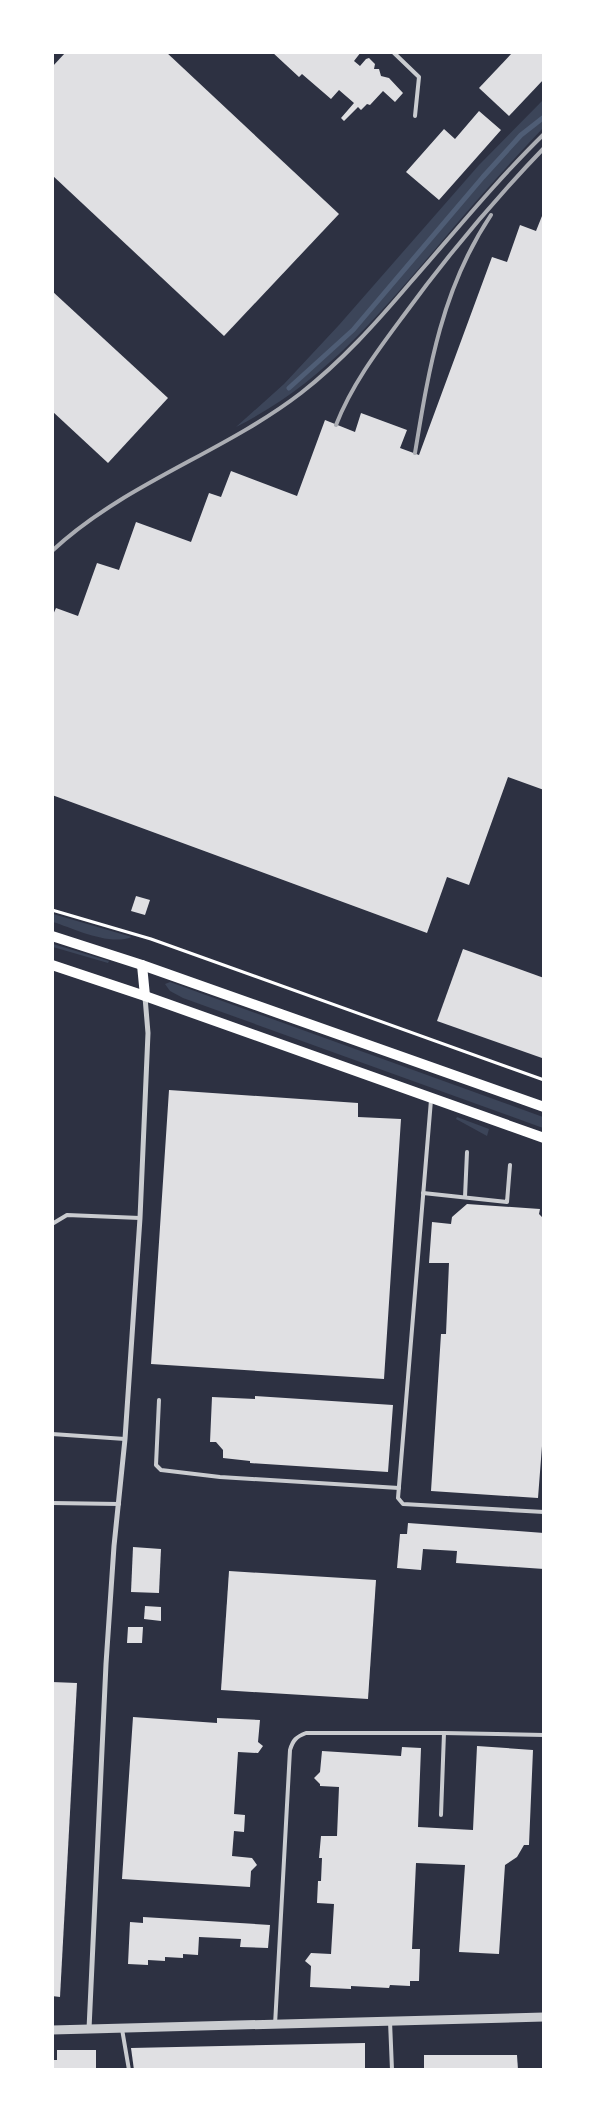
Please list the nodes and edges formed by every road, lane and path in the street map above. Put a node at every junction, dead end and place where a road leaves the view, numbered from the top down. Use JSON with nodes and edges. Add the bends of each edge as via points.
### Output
{"nodes":[{"id":1,"x":392,"y":52,"type":"edge"},
{"id":2,"x":415,"y":116,"type":"dead end"},
{"id":3,"x":52,"y":910,"type":"edge"},
{"id":4,"x":52,"y":936,"type":"edge"},
{"id":5,"x":52,"y":965,"type":"edge"},
{"id":6,"x":142,"y":965,"type":"junction"},
{"id":7,"x":145,"y":996,"type":"junction"},
{"id":8,"x":544,"y":1080,"type":"edge"},
{"id":9,"x":431,"y":1097,"type":"junction"},
{"id":10,"x":544,"y":1107,"type":"edge"},
{"id":11,"x":544,"y":1138,"type":"edge"},
{"id":12,"x":467,"y":1152,"type":"dead end"},
{"id":13,"x":510,"y":1165,"type":"dead end"},
{"id":14,"x":423,"y":1193,"type":"junction"},
{"id":15,"x":465,"y":1197,"type":"junction"},
{"id":16,"x":140,"y":1218,"type":"junction"},
{"id":17,"x":52,"y":1224,"type":"edge"},
{"id":18,"x":160,"y":1400,"type":"dead end"},
{"id":19,"x":52,"y":1434,"type":"edge"},
{"id":20,"x":125,"y":1438,"type":"junction"},
{"id":21,"x":399,"y":1488,"type":"junction"},
{"id":22,"x":52,"y":1503,"type":"edge"},
{"id":23,"x":119,"y":1504,"type":"junction"},
{"id":24,"x":544,"y":1512,"type":"edge"},
{"id":25,"x":444,"y":1733,"type":"junction"},
{"id":26,"x":544,"y":1735,"type":"edge"},
{"id":27,"x":441,"y":1815,"type":"dead end"},
{"id":28,"x":544,"y":2017,"type":"edge"},
{"id":29,"x":390,"y":2021,"type":"junction"},
{"id":30,"x":275,"y":2025,"type":"junction"},
{"id":31,"x":122,"y":2028,"type":"junction"},
{"id":32,"x":89,"y":2029,"type":"junction"},
{"id":33,"x":52,"y":2030,"type":"edge"},
{"id":34,"x":129,"y":2070,"type":"edge"},
{"id":35,"x":392,"y":2070,"type":"edge"}],
"edges":[{"from":1,"to":2,"type":"lane","via":[[419,77]]},
{"from":3,"to":8,"type":"path","via":[[151,939]]},
{"from":4,"to":6,"type":"main road"},
{"from":5,"to":7,"type":"main road"},
{"from":6,"to":7,"type":"main road"},
{"from":6,"to":10,"type":"main road"},
{"from":7,"to":9,"type":"main road"},
{"from":7,"to":16,"type":"street","via":[[148,1033]]},
{"from":9,"to":11,"type":"main road"},
{"from":9,"to":14,"type":"lane"},
{"from":12,"to":15,"type":"lane"},
{"from":13,"to":15,"type":"lane","via":[[507,1202]]},
{"from":14,"to":15,"type":"lane"},
{"from":14,"to":21,"type":"lane"},
{"from":16,"to":17,"type":"lane","via":[[67,1215]]},
{"from":16,"to":20,"type":"street"},
{"from":18,"to":21,"type":"lane","via":[[156,1465],[161,1470],[220,1477]]},
{"from":19,"to":20,"type":"lane"},
{"from":20,"to":23,"type":"street"},
{"from":21,"to":24,"type":"lane","via":[[398,1498],[403,1504]]},
{"from":22,"to":23,"type":"lane"},
{"from":23,"to":32,"type":"street","via":[[106,1669]]},
{"from":25,"to":26,"type":"lane"},
{"from":25,"to":27,"type":"lane"},
{"from":25,"to":30,"type":"lane","via":[[306,1733],[292,1742]]},
{"from":28,"to":29,"type":"street"},
{"from":29,"to":30,"type":"street"},
{"from":29,"to":35,"type":"lane"},
{"from":30,"to":31,"type":"street"},
{"from":31,"to":32,"type":"street"},
{"from":31,"to":34,"type":"lane"},
{"from":32,"to":33,"type":"street"}]}
